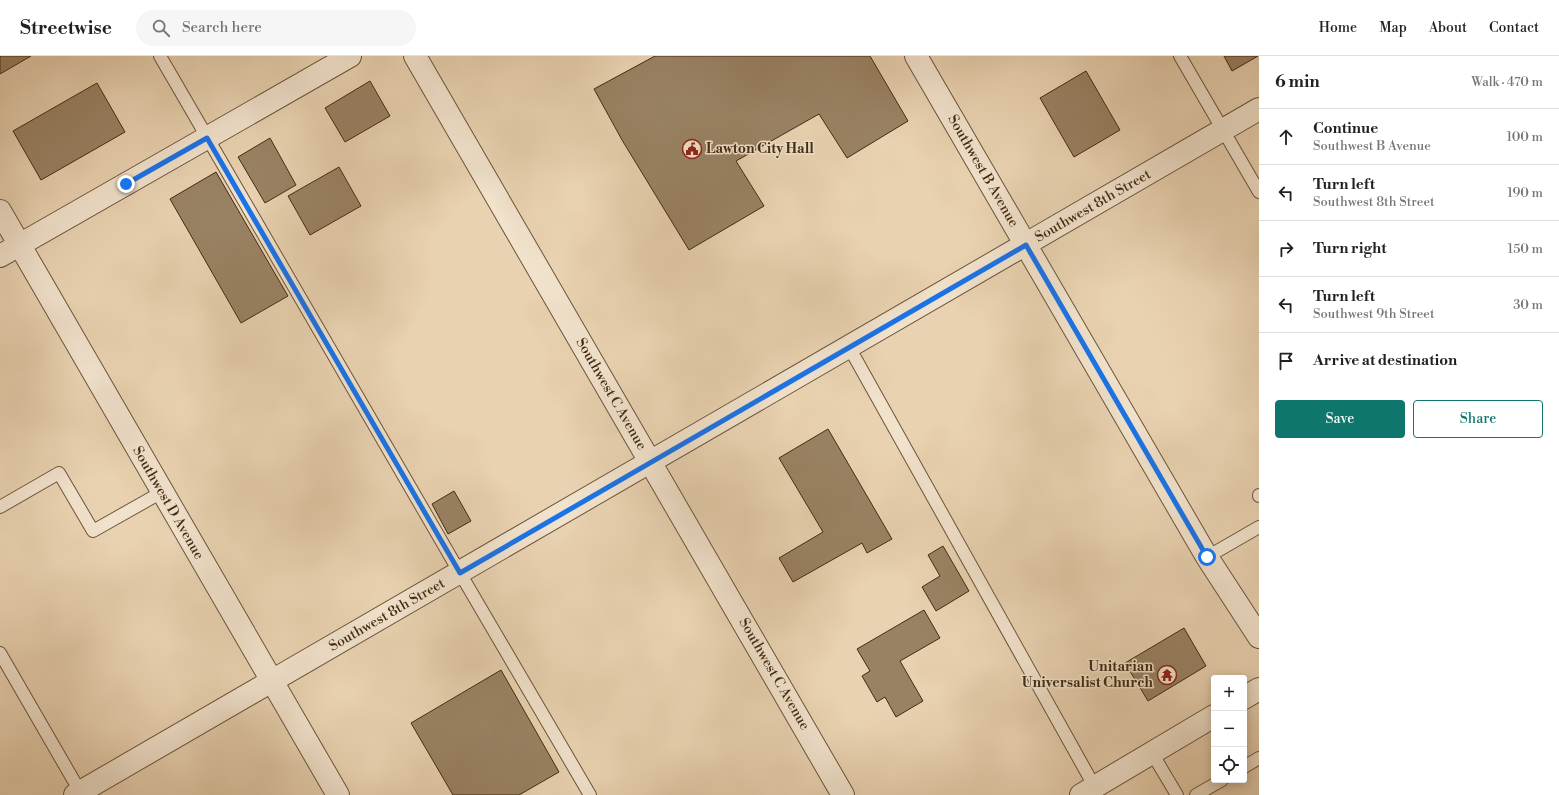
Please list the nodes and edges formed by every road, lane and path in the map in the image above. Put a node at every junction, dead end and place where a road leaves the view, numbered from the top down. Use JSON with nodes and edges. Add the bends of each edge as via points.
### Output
{"nodes":[{"id":1,"x":160,"y":56,"type":"edge"},
{"id":2,"x":350,"y":56,"type":"edge"},
{"id":3,"x":415,"y":56,"type":"edge"},
{"id":4,"x":916,"y":56,"type":"edge"},
{"id":5,"x":1180,"y":56,"type":"edge"},
{"id":6,"x":1259,"y":109,"type":"edge"},
{"id":7,"x":1224,"y":131,"type":"junction"},
{"id":8,"x":207,"y":138,"type":"junction"},
{"id":9,"x":1259,"y":192,"type":"edge"},
{"id":10,"x":0,"y":210,"type":"edge"},
{"id":11,"x":19,"y":244,"type":"junction"},
{"id":12,"x":1026,"y":245,"type":"junction"},
{"id":13,"x":0,"y":256,"type":"edge"},
{"id":14,"x":849,"y":347,"type":"junction"},
{"id":15,"x":651,"y":462,"type":"junction"},
{"id":16,"x":162,"y":492,"type":"junction"},
{"id":17,"x":0,"y":507,"type":"edge"},
{"id":18,"x":1259,"y":527,"type":"edge"},
{"id":19,"x":1207,"y":557,"type":"junction"},
{"id":20,"x":460,"y":573,"type":"junction"},
{"id":21,"x":1259,"y":637,"type":"edge"},
{"id":22,"x":0,"y":653,"type":"edge"},
{"id":23,"x":271,"y":682,"type":"junction"},
{"id":24,"x":1259,"y":690,"type":"edge"},
{"id":25,"x":1247,"y":696,"type":"edge"},
{"id":26,"x":1211,"y":718,"type":"edge"},
{"id":27,"x":1152,"y":753,"type":"junction"},
{"id":28,"x":1259,"y":758,"type":"edge"},
{"id":29,"x":1247,"y":765,"type":"edge"},
{"id":30,"x":1217,"y":783,"type":"edge"},
{"id":31,"x":1092,"y":792,"type":"edge"},
{"id":32,"x":79,"y":794,"type":"edge"},
{"id":33,"x":338,"y":795,"type":"edge"},
{"id":34,"x":590,"y":795,"type":"edge"},
{"id":35,"x":843,"y":795,"type":"edge"},
{"id":36,"x":1177,"y":795,"type":"edge"},
{"id":37,"x":1196,"y":795,"type":"edge"}],
"edges":[{"from":1,"to":8,"type":"lane"},
{"from":2,"to":8,"type":"street"},
{"from":3,"to":15,"type":"street","name":"Southwest C Avenue"},
{"from":4,"to":12,"type":"street","name":"Southwest B Avenue"},
{"from":5,"to":7,"type":"lane"},
{"from":6,"to":7,"type":"street","name":"Southwest 8th Street"},
{"from":7,"to":9,"type":"lane"},
{"from":7,"to":12,"type":"street","name":"Southwest 8th Street"},
{"from":8,"to":11,"type":"street"},
{"from":8,"to":20,"type":"lane"},
{"from":10,"to":11,"type":"street","name":"Southwest D Avenue"},
{"from":11,"to":13,"type":"street"},
{"from":11,"to":16,"type":"street","name":"Southwest D Avenue"},
{"from":12,"to":14,"type":"street","name":"Southwest 8th Street"},
{"from":12,"to":19,"type":"street","name":"Southwest B Avenue"},
{"from":14,"to":15,"type":"street","name":"Southwest 8th Street"},
{"from":14,"to":31,"type":"lane"},
{"from":15,"to":20,"type":"street","name":"Southwest 8th Street"},
{"from":15,"to":35,"type":"street","name":"Southwest C Avenue"},
{"from":16,"to":17,"type":"lane","via":[[93,531],[59,473]]},
{"from":16,"to":23,"type":"street","name":"Southwest D Avenue"},
{"from":18,"to":19,"type":"lane"},
{"from":19,"to":21,"type":"street","name":"Southwest B Avenue"},
{"from":20,"to":23,"type":"street","name":"Southwest 8th Street"},
{"from":20,"to":34,"type":"lane"},
{"from":22,"to":32,"type":"lane"},
{"from":23,"to":32,"type":"street","name":"Southwest 8th Street"},
{"from":23,"to":33,"type":"street","name":"Southwest D Avenue"},
{"from":24,"to":25,"type":"street"},
{"from":26,"to":27,"type":"street"},
{"from":27,"to":31,"type":"street"},
{"from":27,"to":36,"type":"lane"},
{"from":28,"to":29,"type":"lane"},
{"from":30,"to":37,"type":"lane"}]}
